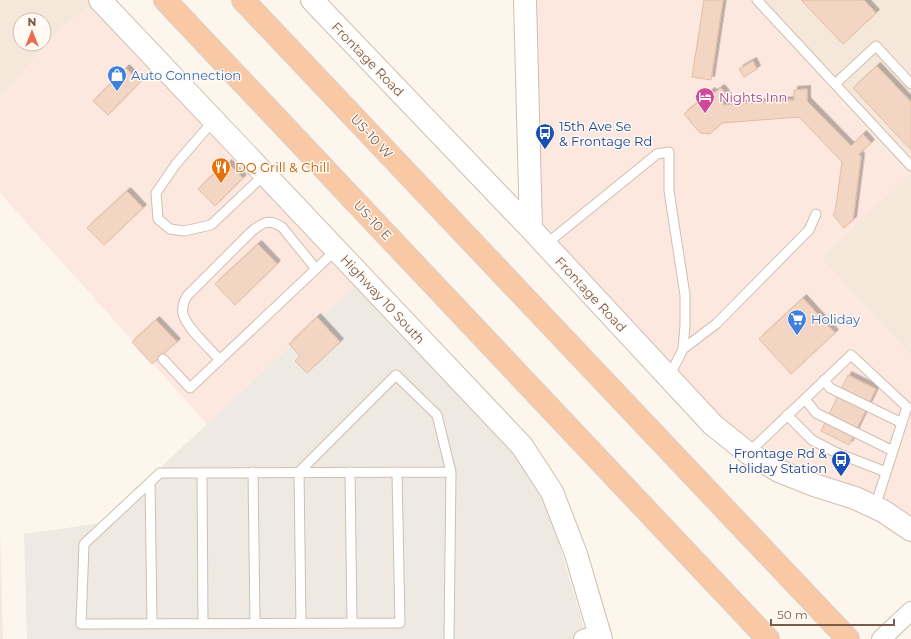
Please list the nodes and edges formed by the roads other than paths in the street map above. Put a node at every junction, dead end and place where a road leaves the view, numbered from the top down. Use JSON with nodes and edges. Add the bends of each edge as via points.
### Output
{"nodes":[{"id":1,"x":100,"y":0,"type":"edge"},
{"id":2,"x":165,"y":0,"type":"edge"},
{"id":3,"x":243,"y":0,"type":"edge"},
{"id":4,"x":312,"y":0,"type":"edge"},
{"id":5,"x":525,"y":0,"type":"edge"},
{"id":6,"x":757,"y":0,"type":"edge"},
{"id":7,"x":835,"y":84,"type":"junction"},
{"id":8,"x":911,"y":84,"type":"edge"},
{"id":9,"x":214,"y":120,"type":"junction"},
{"id":10,"x":911,"y":166,"type":"edge"},
{"id":11,"x":265,"y":174,"type":"junction"},
{"id":12,"x":816,"y":214,"type":"dead end"},
{"id":13,"x":531,"y":229,"type":"junction"},
{"id":14,"x":545,"y":245,"type":"junction"},
{"id":15,"x":336,"y":250,"type":"junction"},
{"id":16,"x":316,"y":270,"type":"junction"},
{"id":17,"x":683,"y":349,"type":"junction"},
{"id":18,"x":164,"y":359,"type":"dead end"},
{"id":19,"x":220,"y":360,"type":"junction"},
{"id":20,"x":669,"y":377,"type":"junction"},
{"id":21,"x":824,"y":380,"type":"junction"},
{"id":22,"x":805,"y":399,"type":"junction"},
{"id":23,"x":787,"y":415,"type":"junction"},
{"id":24,"x":902,"y":423,"type":"junction"},
{"id":25,"x":893,"y":451,"type":"junction"},
{"id":26,"x":748,"y":453,"type":"junction"},
{"id":27,"x":253,"y":472,"type":"junction"},
{"id":28,"x":299,"y":472,"type":"junction"},
{"id":29,"x":350,"y":472,"type":"junction"},
{"id":30,"x":397,"y":472,"type":"junction"},
{"id":31,"x":451,"y":472,"type":"junction"},
{"id":32,"x":886,"y":472,"type":"junction"},
{"id":33,"x":202,"y":473,"type":"junction"},
{"id":34,"x":150,"y":482,"type":"junction"},
{"id":35,"x":875,"y":507,"type":"junction"},
{"id":36,"x":911,"y":530,"type":"edge"},
{"id":37,"x":911,"y":610,"type":"edge"},
{"id":38,"x":203,"y":623,"type":"junction"},
{"id":39,"x":255,"y":623,"type":"junction"},
{"id":40,"x":301,"y":623,"type":"junction"},
{"id":41,"x":352,"y":623,"type":"junction"},
{"id":42,"x":152,"y":624,"type":"junction"},
{"id":43,"x":594,"y":637,"type":"edge"},
{"id":44,"x":449,"y":639,"type":"edge"},
{"id":45,"x":768,"y":639,"type":"edge"},
{"id":46,"x":848,"y":639,"type":"edge"},
{"id":47,"x":881,"y":639,"type":"edge"}],
"edges":[{"from":1,"to":9,"type":"street","name":"Highway 10 South"},
{"from":2,"to":45,"type":"highway","name":"US-10 E"},
{"from":3,"to":46,"type":"highway","name":"US-10 W"},
{"from":4,"to":13,"type":"street","name":"Frontage Road"},
{"from":5,"to":13,"type":"street"},
{"from":6,"to":7,"type":"lane"},
{"from":7,"to":8,"type":"lane","via":[[876,46]]},
{"from":7,"to":10,"type":"lane"},
{"from":9,"to":11,"type":"street","name":"Highway 10 South"},
{"from":9,"to":11,"type":"lane","via":[[176,164],[156,193],[158,219],[170,229],[184,231],[211,225]]},
{"from":11,"to":15,"type":"street","name":"Highway 10 South"},
{"from":12,"to":17,"type":"lane","via":[[809,230],[716,324]]},
{"from":13,"to":14,"type":"street","name":"Frontage Road"},
{"from":14,"to":17,"type":"lane","via":[[657,154],[669,152],[669,191],[685,295]]},
{"from":14,"to":20,"type":"street","name":"Frontage Road"},
{"from":15,"to":16,"type":"lane"},
{"from":15,"to":43,"type":"street","name":"Highway 10 South","via":[[522,446],[552,492],[576,554]]},
{"from":16,"to":19,"type":"lane"},
{"from":16,"to":19,"type":"lane","via":[[276,223],[262,223],[251,232],[184,302],[185,319]]},
{"from":17,"to":20,"type":"lane"},
{"from":18,"to":19,"type":"lane","via":[[190,388]]},
{"from":20,"to":26,"type":"street","name":"Frontage Road","via":[[713,425]]},
{"from":21,"to":22,"type":"lane"},
{"from":21,"to":24,"type":"lane","via":[[830,388]]},
{"from":21,"to":24,"type":"lane","via":[[851,355],[907,407]]},
{"from":22,"to":23,"type":"lane"},
{"from":22,"to":25,"type":"lane","via":[[816,413]]},
{"from":23,"to":26,"type":"lane"},
{"from":23,"to":32,"type":"lane","via":[[812,440]]},
{"from":24,"to":25,"type":"lane"},
{"from":25,"to":32,"type":"lane"},
{"from":26,"to":35,"type":"street","name":"Frontage Road","via":[[779,471]]},
{"from":27,"to":28,"type":"lane"},
{"from":27,"to":33,"type":"lane"},
{"from":27,"to":39,"type":"lane"},
{"from":28,"to":29,"type":"lane"},
{"from":28,"to":31,"type":"lane","via":[[396,375],[437,415]]},
{"from":28,"to":40,"type":"lane"},
{"from":29,"to":30,"type":"lane"},
{"from":29,"to":41,"type":"lane"},
{"from":30,"to":31,"type":"lane"},
{"from":30,"to":41,"type":"lane","via":[[400,623]]},
{"from":31,"to":44,"type":"lane"},
{"from":32,"to":35,"type":"lane"},
{"from":33,"to":34,"type":"lane","via":[[160,473]]},
{"from":33,"to":38,"type":"lane"},
{"from":34,"to":42,"type":"lane"},
{"from":34,"to":42,"type":"lane","via":[[84,544],[81,624]]},
{"from":35,"to":36,"type":"street","name":"Frontage Road"},
{"from":37,"to":47,"type":"street"},
{"from":38,"to":39,"type":"lane"},
{"from":38,"to":42,"type":"lane"},
{"from":39,"to":40,"type":"lane"},
{"from":40,"to":41,"type":"lane"}]}
